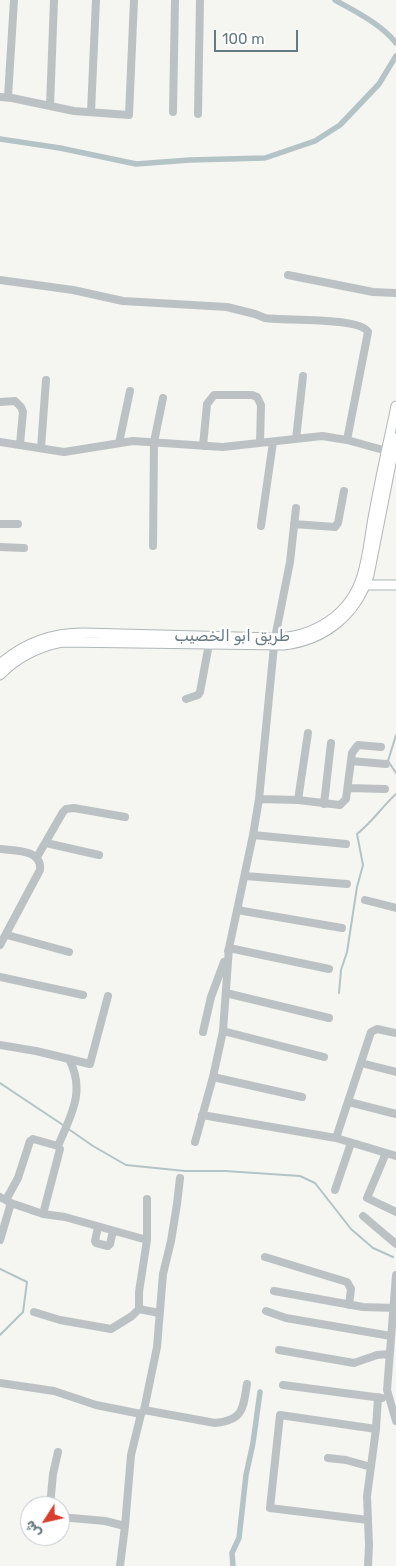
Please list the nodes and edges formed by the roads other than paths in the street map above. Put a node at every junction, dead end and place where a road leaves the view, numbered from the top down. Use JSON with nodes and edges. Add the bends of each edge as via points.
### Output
{"nodes":[{"id":1,"x":14,"y":0,"type":"edge"},
{"id":2,"x":54,"y":0,"type":"edge"},
{"id":3,"x":96,"y":0,"type":"edge"},
{"id":4,"x":134,"y":0,"type":"edge"},
{"id":5,"x":175,"y":0,"type":"edge"},
{"id":6,"x":200,"y":0,"type":"edge"},
{"id":7,"x":4,"y":97,"type":"edge"},
{"id":8,"x":50,"y":106,"type":"junction"},
{"id":9,"x":91,"y":112,"type":"junction"},
{"id":10,"x":173,"y":112,"type":"dead end"},
{"id":11,"x":198,"y":114,"type":"dead end"},
{"id":12,"x":288,"y":275,"type":"dead end"},
{"id":13,"x":0,"y":280,"type":"edge"},
{"id":14,"x":396,"y":292,"type":"edge"},
{"id":15,"x":303,"y":376,"type":"dead end"},
{"id":16,"x":46,"y":380,"type":"dead end"},
{"id":17,"x":130,"y":391,"type":"dead end"},
{"id":18,"x":163,"y":398,"type":"dead end"},
{"id":19,"x":0,"y":402,"type":"edge"},
{"id":20,"x":396,"y":406,"type":"edge"},
{"id":21,"x":396,"y":438,"type":"edge"},
{"id":22,"x":296,"y":439,"type":"junction"},
{"id":23,"x":347,"y":440,"type":"junction"},
{"id":24,"x":0,"y":442,"type":"edge"},
{"id":25,"x":154,"y":442,"type":"junction"},
{"id":26,"x":273,"y":442,"type":"junction"},
{"id":27,"x":119,"y":443,"type":"junction"},
{"id":28,"x":20,"y":444,"type":"junction"},
{"id":29,"x":260,"y":444,"type":"junction"},
{"id":30,"x":204,"y":446,"type":"junction"},
{"id":31,"x":41,"y":448,"type":"junction"},
{"id":32,"x":386,"y":451,"type":"junction"},
{"id":33,"x":344,"y":491,"type":"dead end"},
{"id":34,"x":296,"y":508,"type":"dead end"},
{"id":35,"x":0,"y":524,"type":"edge"},
{"id":36,"x":18,"y":524,"type":"dead end"},
{"id":37,"x":294,"y":524,"type":"junction"},
{"id":38,"x":262,"y":526,"type":"dead end"},
{"id":39,"x":153,"y":546,"type":"dead end"},
{"id":40,"x":0,"y":547,"type":"edge"},
{"id":41,"x":24,"y":548,"type":"dead end"},
{"id":42,"x":366,"y":585,"type":"junction"},
{"id":43,"x":396,"y":585,"type":"edge"},
{"id":44,"x":275,"y":642,"type":"junction"},
{"id":45,"x":209,"y":644,"type":"junction"},
{"id":46,"x":0,"y":664,"type":"edge"},
{"id":47,"x":0,"y":675,"type":"edge"},
{"id":48,"x":186,"y":699,"type":"dead end"},
{"id":49,"x":308,"y":733,"type":"dead end"},
{"id":50,"x":331,"y":743,"type":"dead end"},
{"id":51,"x":382,"y":747,"type":"dead end"},
{"id":52,"x":351,"y":761,"type":"junction"},
{"id":53,"x":386,"y":764,"type":"dead end"},
{"id":54,"x":348,"y":788,"type":"junction"},
{"id":55,"x":385,"y":789,"type":"dead end"},
{"id":56,"x":259,"y":799,"type":"junction"},
{"id":57,"x":298,"y":800,"type":"junction"},
{"id":58,"x":324,"y":804,"type":"junction"},
{"id":59,"x":124,"y":817,"type":"dead end"},
{"id":60,"x":253,"y":835,"type":"junction"},
{"id":61,"x":46,"y":843,"type":"junction"},
{"id":62,"x":346,"y":844,"type":"dead end"},
{"id":63,"x":0,"y":849,"type":"edge"},
{"id":64,"x":99,"y":855,"type":"dead end"},
{"id":65,"x":37,"y":857,"type":"junction"},
{"id":66,"x":245,"y":876,"type":"junction"},
{"id":67,"x":347,"y":884,"type":"dead end"},
{"id":68,"x":365,"y":900,"type":"dead end"},
{"id":69,"x":396,"y":908,"type":"edge"},
{"id":70,"x":237,"y":910,"type":"junction"},
{"id":71,"x":342,"y":928,"type":"dead end"},
{"id":72,"x":7,"y":935,"type":"junction"},
{"id":73,"x":0,"y":945,"type":"edge"},
{"id":74,"x":229,"y":948,"type":"junction"},
{"id":75,"x":69,"y":952,"type":"dead end"},
{"id":76,"x":329,"y":969,"type":"dead end"},
{"id":77,"x":0,"y":977,"type":"edge"},
{"id":78,"x":226,"y":993,"type":"junction"},
{"id":79,"x":82,"y":995,"type":"dead end"},
{"id":80,"x":108,"y":996,"type":"dead end"},
{"id":81,"x":329,"y":1018,"type":"dead end"},
{"id":82,"x":223,"y":1031,"type":"junction"},
{"id":83,"x":203,"y":1032,"type":"dead end"},
{"id":84,"x":396,"y":1032,"type":"edge"},
{"id":85,"x":0,"y":1045,"type":"edge"},
{"id":86,"x":324,"y":1057,"type":"dead end"},
{"id":87,"x":69,"y":1059,"type":"junction"},
{"id":88,"x":361,"y":1063,"type":"junction"},
{"id":89,"x":396,"y":1072,"type":"edge"},
{"id":90,"x":213,"y":1076,"type":"junction"},
{"id":91,"x":302,"y":1097,"type":"dead end"},
{"id":92,"x":349,"y":1102,"type":"junction"},
{"id":93,"x":396,"y":1114,"type":"edge"},
{"id":94,"x":202,"y":1115,"type":"junction"},
{"id":95,"x":336,"y":1138,"type":"junction"},
{"id":96,"x":195,"y":1142,"type":"dead end"},
{"id":97,"x":351,"y":1143,"type":"junction"},
{"id":98,"x":58,"y":1146,"type":"junction"},
{"id":99,"x":386,"y":1153,"type":"junction"},
{"id":100,"x":396,"y":1156,"type":"edge"},
{"id":101,"x":180,"y":1178,"type":"dead end"},
{"id":102,"x":335,"y":1190,"type":"dead end"},
{"id":103,"x":147,"y":1199,"type":"dead end"},
{"id":104,"x":6,"y":1200,"type":"edge"},
{"id":105,"x":396,"y":1212,"type":"edge"},
{"id":106,"x":43,"y":1214,"type":"junction"},
{"id":107,"x":363,"y":1216,"type":"dead end"},
{"id":108,"x":98,"y":1227,"type":"junction"},
{"id":109,"x":114,"y":1231,"type":"junction"},
{"id":110,"x":0,"y":1240,"type":"edge"},
{"id":111,"x":147,"y":1240,"type":"junction"},
{"id":112,"x":396,"y":1244,"type":"edge"},
{"id":113,"x":265,"y":1257,"type":"dead end"},
{"id":114,"x":396,"y":1275,"type":"edge"},
{"id":115,"x":274,"y":1291,"type":"dead end"},
{"id":116,"x":349,"y":1305,"type":"junction"},
{"id":117,"x":395,"y":1308,"type":"edge"},
{"id":118,"x":139,"y":1309,"type":"junction"},
{"id":119,"x":266,"y":1311,"type":"dead end"},
{"id":120,"x":34,"y":1312,"type":"dead end"},
{"id":121,"x":159,"y":1313,"type":"junction"},
{"id":122,"x":393,"y":1333,"type":"edge"},
{"id":123,"x":279,"y":1350,"type":"dead end"},
{"id":124,"x":389,"y":1354,"type":"junction"},
{"id":125,"x":0,"y":1383,"type":"edge"},
{"id":126,"x":247,"y":1384,"type":"dead end"},
{"id":127,"x":283,"y":1385,"type":"dead end"},
{"id":128,"x":378,"y":1397,"type":"junction"},
{"id":129,"x":389,"y":1399,"type":"junction"},
{"id":130,"x":143,"y":1412,"type":"junction"},
{"id":131,"x":396,"y":1421,"type":"edge"},
{"id":132,"x":376,"y":1429,"type":"junction"},
{"id":133,"x":58,"y":1452,"type":"dead end"},
{"id":134,"x":328,"y":1458,"type":"dead end"},
{"id":135,"x":370,"y":1468,"type":"junction"},
{"id":136,"x":51,"y":1496,"type":"edge"},
{"id":137,"x":70,"y":1518,"type":"edge"},
{"id":138,"x":368,"y":1520,"type":"junction"},
{"id":139,"x":125,"y":1526,"type":"junction"},
{"id":140,"x":120,"y":1566,"type":"edge"},
{"id":141,"x":368,"y":1566,"type":"edge"}],
"edges":[{"from":1,"to":7,"type":"street"},
{"from":2,"to":8,"type":"street"},
{"from":3,"to":9,"type":"street"},
{"from":4,"to":9,"type":"street","via":[[129,115]]},
{"from":5,"to":10,"type":"street"},
{"from":6,"to":11,"type":"street"},
{"from":7,"to":8,"type":"street"},
{"from":8,"to":9,"type":"street"},
{"from":12,"to":14,"type":"street","via":[[373,292]]},
{"from":13,"to":23,"type":"street","via":[[123,301],[226,307],[265,318],[339,322],[364,327],[368,332],[364,360]]},
{"from":15,"to":22,"type":"street"},
{"from":16,"to":31,"type":"street"},
{"from":17,"to":27,"type":"street"},
{"from":18,"to":25,"type":"street"},
{"from":19,"to":28,"type":"street","via":[[15,401],[21,407]]},
{"from":20,"to":32,"type":"main road","name":"طريق ابو الخصيب"},
{"from":21,"to":42,"type":"main road","name":"طريق ابو الخصيب"},
{"from":22,"to":23,"type":"street","via":[[322,436]]},
{"from":22,"to":26,"type":"street"},
{"from":23,"to":32,"type":"street"},
{"from":24,"to":28,"type":"street"},
{"from":25,"to":27,"type":"street"},
{"from":25,"to":30,"type":"street"},
{"from":25,"to":39,"type":"street"},
{"from":26,"to":29,"type":"street"},
{"from":26,"to":38,"type":"street"},
{"from":27,"to":31,"type":"street","via":[[64,452]]},
{"from":28,"to":31,"type":"street"},
{"from":29,"to":30,"type":"street"},
{"from":29,"to":30,"type":"street","via":[[259,399],[252,395],[214,394],[207,404]]},
{"from":32,"to":44,"type":"main road","name":"طريق ابو الخصيب","via":[[365,566],[354,595],[333,619],[315,630]]},
{"from":33,"to":37,"type":"street","via":[[335,527]]},
{"from":34,"to":37,"type":"street"},
{"from":35,"to":36,"type":"street"},
{"from":37,"to":44,"type":"street"},
{"from":40,"to":41,"type":"street"},
{"from":42,"to":43,"type":"main road"},
{"from":42,"to":44,"type":"main road","name":"طريق ابو الخصيب","via":[[351,610],[330,629],[303,642]]},
{"from":44,"to":45,"type":"main road","name":"طريق ابو الخصيب"},
{"from":44,"to":46,"type":"main road","name":"طريق ابو الخصيب","via":[[72,633],[34,642]]},
{"from":44,"to":56,"type":"street"},
{"from":45,"to":47,"type":"main road","name":"طريق ابو الخصيب","via":[[62,642],[32,651]]},
{"from":45,"to":48,"type":"street","via":[[200,692]]},
{"from":49,"to":57,"type":"street"},
{"from":50,"to":58,"type":"street"},
{"from":51,"to":52,"type":"street","via":[[358,746]]},
{"from":52,"to":53,"type":"street"},
{"from":52,"to":54,"type":"street"},
{"from":54,"to":55,"type":"street"},
{"from":54,"to":58,"type":"street","via":[[346,799],[340,805]]},
{"from":56,"to":57,"type":"street"},
{"from":56,"to":60,"type":"street"},
{"from":57,"to":58,"type":"street"},
{"from":59,"to":61,"type":"street","via":[[66,809]]},
{"from":60,"to":62,"type":"street"},
{"from":60,"to":66,"type":"street"},
{"from":61,"to":64,"type":"street"},
{"from":61,"to":65,"type":"street"},
{"from":63,"to":65,"type":"street"},
{"from":65,"to":72,"type":"street","via":[[40,870]]},
{"from":66,"to":67,"type":"street"},
{"from":66,"to":70,"type":"street"},
{"from":68,"to":69,"type":"street"},
{"from":70,"to":71,"type":"street"},
{"from":70,"to":74,"type":"street"},
{"from":72,"to":73,"type":"street"},
{"from":72,"to":75,"type":"street"},
{"from":74,"to":76,"type":"street"},
{"from":74,"to":78,"type":"street"},
{"from":74,"to":83,"type":"street","via":[[211,997]]},
{"from":77,"to":79,"type":"street"},
{"from":78,"to":81,"type":"street"},
{"from":78,"to":82,"type":"street"},
{"from":80,"to":87,"type":"street","via":[[90,1064]]},
{"from":82,"to":86,"type":"street"},
{"from":82,"to":90,"type":"street"},
{"from":84,"to":88,"type":"street","via":[[377,1029],[371,1032]]},
{"from":85,"to":87,"type":"street"},
{"from":87,"to":98,"type":"street","via":[[75,1071],[76,1102]]},
{"from":88,"to":89,"type":"street"},
{"from":88,"to":92,"type":"street"},
{"from":90,"to":91,"type":"street"},
{"from":90,"to":94,"type":"street"},
{"from":92,"to":93,"type":"street"},
{"from":92,"to":95,"type":"street"},
{"from":94,"to":95,"type":"street"},
{"from":94,"to":96,"type":"street"},
{"from":95,"to":97,"type":"street"},
{"from":97,"to":99,"type":"street"},
{"from":97,"to":102,"type":"street"},
{"from":98,"to":104,"type":"street","via":[[30,1141],[18,1178]]},
{"from":98,"to":106,"type":"street","via":[[60,1149]]},
{"from":99,"to":100,"type":"street"},
{"from":99,"to":105,"type":"street","via":[[367,1198]]},
{"from":101,"to":121,"type":"street"},
{"from":103,"to":111,"type":"street"},
{"from":104,"to":106,"type":"street"},
{"from":104,"to":110,"type":"street"},
{"from":106,"to":108,"type":"street"},
{"from":107,"to":112,"type":"street"},
{"from":108,"to":109,"type":"street"},
{"from":108,"to":109,"type":"street","via":[[96,1243],[108,1246]]},
{"from":109,"to":111,"type":"street"},
{"from":111,"to":118,"type":"street"},
{"from":113,"to":116,"type":"street","via":[[346,1282],[351,1289]]},
{"from":114,"to":117,"type":"street"},
{"from":115,"to":116,"type":"street"},
{"from":116,"to":117,"type":"street"},
{"from":117,"to":122,"type":"street"},
{"from":118,"to":120,"type":"street","via":[[110,1329]]},
{"from":118,"to":121,"type":"street"},
{"from":119,"to":122,"type":"street","via":[[286,1318]]},
{"from":121,"to":130,"type":"street","via":[[157,1347]]},
{"from":122,"to":124,"type":"street"},
{"from":123,"to":124,"type":"street","via":[[354,1363]]},
{"from":124,"to":129,"type":"street"},
{"from":125,"to":130,"type":"street","via":[[54,1391],[96,1405]]},
{"from":126,"to":130,"type":"street","via":[[242,1411],[222,1422]]},
{"from":127,"to":128,"type":"street"},
{"from":128,"to":129,"type":"street"},
{"from":128,"to":132,"type":"street"},
{"from":129,"to":131,"type":"street"},
{"from":130,"to":139,"type":"street","via":[[131,1455]]},
{"from":132,"to":135,"type":"street"},
{"from":132,"to":138,"type":"street","via":[[280,1415],[270,1508]]},
{"from":133,"to":136,"type":"street"},
{"from":134,"to":135,"type":"street"},
{"from":135,"to":138,"type":"street"},
{"from":137,"to":139,"type":"street"},
{"from":138,"to":141,"type":"street"},
{"from":139,"to":140,"type":"street"}]}
